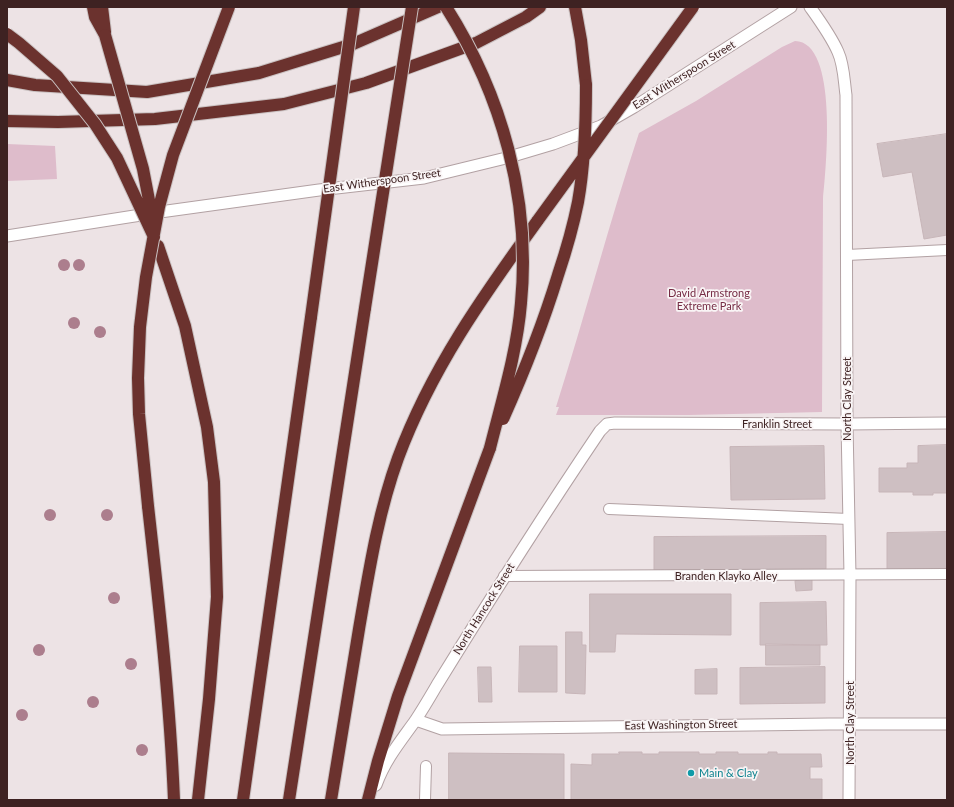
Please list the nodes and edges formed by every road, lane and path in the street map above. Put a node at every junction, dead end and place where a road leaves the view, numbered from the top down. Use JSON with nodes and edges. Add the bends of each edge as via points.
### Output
{"nodes":[{"id":1,"x":229,"y":7,"type":"edge"},
{"id":2,"x":354,"y":7,"type":"edge"},
{"id":3,"x":412,"y":7,"type":"edge"},
{"id":4,"x":438,"y":7,"type":"edge"},
{"id":5,"x":446,"y":7,"type":"edge"},
{"id":6,"x":540,"y":7,"type":"edge"},
{"id":7,"x":575,"y":7,"type":"edge"},
{"id":8,"x":692,"y":7,"type":"edge"},
{"id":9,"x":791,"y":7,"type":"edge"},
{"id":10,"x":810,"y":7,"type":"edge"},
{"id":11,"x":98,"y":11,"type":"edge"},
{"id":12,"x":7,"y":34,"type":"edge"},
{"id":13,"x":7,"y":80,"type":"edge"},
{"id":14,"x":7,"y":121,"type":"edge"},
{"id":15,"x":7,"y":236,"type":"edge"},
{"id":16,"x":158,"y":246,"type":"junction"},
{"id":17,"x":947,"y":250,"type":"edge"},
{"id":18,"x":847,"y":255,"type":"junction"},
{"id":19,"x":947,"y":423,"type":"edge"},
{"id":20,"x":607,"y":424,"type":"joint"},
{"id":21,"x":847,"y":424,"type":"junction"},
{"id":22,"x":490,"y":448,"type":"junction"},
{"id":23,"x":609,"y":510,"type":"dead end"},
{"id":24,"x":849,"y":519,"type":"junction"},
{"id":25,"x":947,"y":574,"type":"edge"},
{"id":26,"x":850,"y":575,"type":"junction"},
{"id":27,"x":504,"y":576,"type":"junction"},
{"id":28,"x":416,"y":720,"type":"junction"},
{"id":29,"x":850,"y":724,"type":"junction"},
{"id":30,"x":947,"y":724,"type":"edge"},
{"id":31,"x":426,"y":766,"type":"dead end"},
{"id":32,"x":174,"y":800,"type":"edge"},
{"id":33,"x":198,"y":800,"type":"edge"},
{"id":34,"x":243,"y":800,"type":"edge"},
{"id":35,"x":288,"y":800,"type":"edge"},
{"id":36,"x":331,"y":800,"type":"edge"},
{"id":37,"x":368,"y":800,"type":"edge"},
{"id":38,"x":371,"y":800,"type":"edge"},
{"id":39,"x":425,"y":800,"type":"edge"},
{"id":40,"x":849,"y":800,"type":"edge"}],
"edges":[{"from":1,"to":32,"type":"highway","bridge":true,"via":[[172,156],[157,214],[140,327],[139,414],[172,740]]},
{"from":2,"to":34,"type":"highway","bridge":true},
{"from":3,"to":35,"type":"highway","bridge":true},
{"from":4,"to":13,"type":"highway","via":[[353,44],[252,74],[147,92],[35,85]]},
{"from":5,"to":22,"type":"highway","bridge":true,"via":[[462,32],[495,104],[513,169],[521,224],[523,268],[520,310],[515,344]]},
{"from":6,"to":14,"type":"highway","via":[[476,43],[366,83],[284,104],[155,119]]},
{"from":7,"to":22,"type":"highway","bridge":true,"via":[[586,85],[586,138],[578,202],[550,302],[519,384]]},
{"from":8,"to":36,"type":"highway","bridge":true,"via":[[509,260],[454,341],[423,398],[398,458],[379,521]]},
{"from":9,"to":15,"type":"street","name":"East Witherspoon Street","via":[[601,126],[506,158],[424,178],[160,212]]},
{"from":10,"to":18,"type":"street","name":"North Clay Street","via":[[839,53],[843,72],[846,95]]},
{"from":11,"to":16,"type":"highway","bridge":true,"via":[[143,169]]},
{"from":12,"to":16,"type":"highway","bridge":true,"via":[[57,76],[95,124],[117,158]]},
{"from":16,"to":33,"type":"highway","via":[[185,326],[207,427],[214,482],[217,566],[215,632]]},
{"from":17,"to":18,"type":"lane"},
{"from":18,"to":21,"type":"street","name":"North Clay Street"},
{"from":19,"to":21,"type":"street","name":"Franklin Street"},
{"from":20,"to":21,"type":"street","name":"Franklin Street"},
{"from":20,"to":27,"type":"street","name":"North Hancock Street","via":[[564,483]]},
{"from":21,"to":24,"type":"street","name":"North Clay Street"},
{"from":22,"to":37,"type":"highway","via":[[398,696]]},
{"from":23,"to":24,"type":"lane"},
{"from":24,"to":26,"type":"street","name":"North Clay Street"},
{"from":25,"to":26,"type":"lane","name":"Branden Klayko Alley"},
{"from":26,"to":27,"type":"lane","name":"Branden Klayko Alley"},
{"from":26,"to":29,"type":"street","name":"North Clay Street"},
{"from":27,"to":28,"type":"street","name":"North Hancock Street"},
{"from":28,"to":29,"type":"street","name":"East Washington Street","via":[[442,728]]},
{"from":28,"to":38,"type":"street","name":"North Hancock Street","via":[[394,749]]},
{"from":29,"to":30,"type":"street","name":"East Washington Street"},
{"from":29,"to":40,"type":"street","name":"North Clay Street"},
{"from":31,"to":39,"type":"lane"}]}
